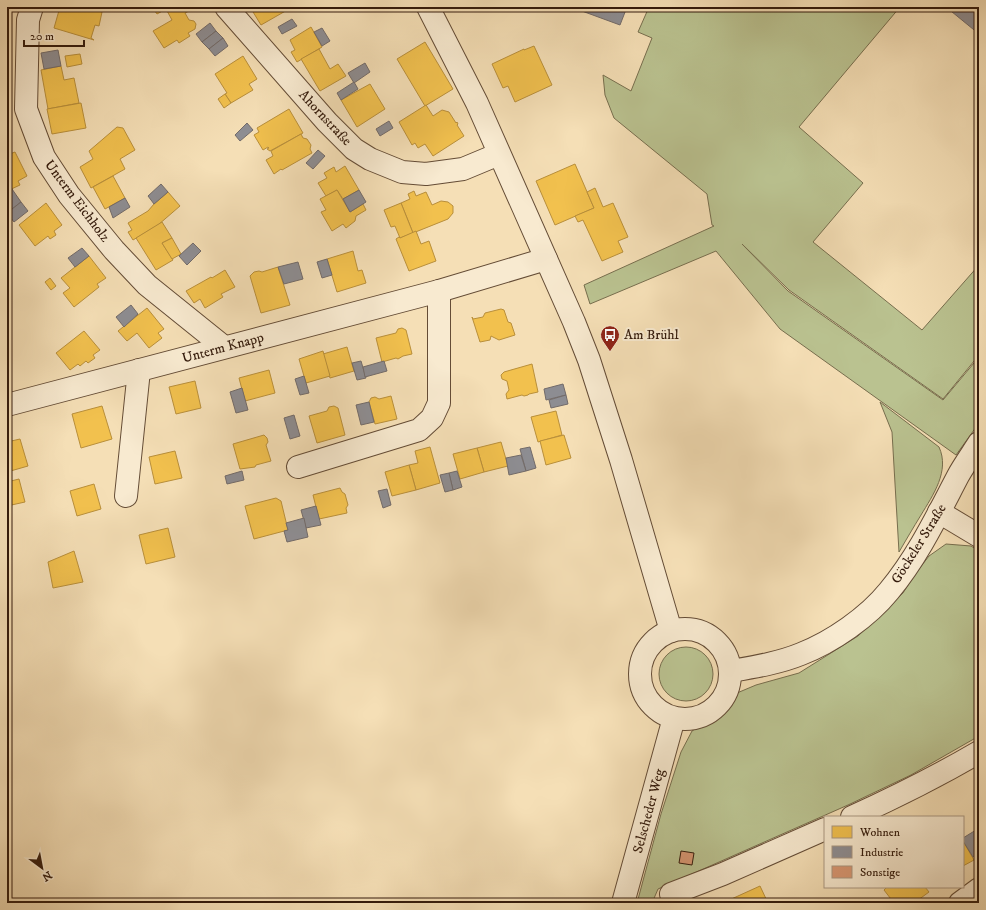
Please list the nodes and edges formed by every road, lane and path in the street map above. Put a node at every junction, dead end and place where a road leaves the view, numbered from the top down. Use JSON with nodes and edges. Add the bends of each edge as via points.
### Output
{"nodes":[{"id":1,"x":32,"y":7,"type":"edge"},
{"id":2,"x":226,"y":7,"type":"edge"},
{"id":3,"x":428,"y":7,"type":"edge"},
{"id":4,"x":499,"y":154,"type":"junction"},
{"id":5,"x":546,"y":259,"type":"junction"},
{"id":6,"x":439,"y":291,"type":"junction"},
{"id":7,"x":224,"y":347,"type":"junction"},
{"id":8,"x":139,"y":370,"type":"junction"},
{"id":9,"x":7,"y":405,"type":"edge"},
{"id":10,"x":979,"y":443,"type":"edge"},
{"id":11,"x":298,"y":467,"type":"dead end"},
{"id":12,"x":126,"y":496,"type":"dead end"},
{"id":13,"x":939,"y":512,"type":"junction"},
{"id":14,"x":979,"y":536,"type":"edge"},
{"id":15,"x":671,"y":631,"type":"junction"},
{"id":16,"x":731,"y":671,"type":"junction"},
{"id":17,"x":674,"y":718,"type":"junction"},
{"id":18,"x":979,"y":752,"type":"edge"},
{"id":19,"x":854,"y":816,"type":"edge"},
{"id":20,"x":824,"y":829,"type":"edge"},
{"id":21,"x":979,"y":889,"type":"edge"},
{"id":22,"x":671,"y":894,"type":"dead end"},
{"id":23,"x":623,"y":903,"type":"edge"},
{"id":24,"x":960,"y":903,"type":"edge"}],
"edges":[{"from":1,"to":7,"type":"street","name":"Unterm Eichholz","via":[[28,20],[26,109],[44,157],[69,195],[114,250],[147,285]]},
{"from":2,"to":4,"type":"street","name":"Ahornstraße","via":[[327,122],[354,149],[370,159],[402,172],[426,174],[463,169]]},
{"from":3,"to":4,"type":"street","via":[[477,103]]},
{"from":4,"to":5,"type":"street"},
{"from":5,"to":6,"type":"street","name":"Unterm Knapp"},
{"from":5,"to":15,"type":"street","via":[[591,368]]},
{"from":6,"to":7,"type":"street","name":"Unterm Knapp"},
{"from":6,"to":11,"type":"street","via":[[439,404],[432,418],[420,430]]},
{"from":7,"to":8,"type":"street","name":"Unterm Knapp"},
{"from":8,"to":9,"type":"street","name":"Unterm Knapp"},
{"from":8,"to":12,"type":"street"},
{"from":10,"to":13,"type":"street","name":"Göckeler Straße"},
{"from":13,"to":14,"type":"street"},
{"from":13,"to":16,"type":"street","name":"Göckeler Straße","via":[[889,592],[864,616],[835,638],[801,654],[765,665]]},
{"from":15,"to":16,"type":"street","via":[[690,629],[704,632],[716,640],[726,654]]},
{"from":15,"to":17,"type":"street","via":[[658,638],[644,655],[640,667],[640,680],[643,692],[650,702],[661,712]]},
{"from":16,"to":17,"type":"street","via":[[729,688],[716,707],[704,715],[690,719]]},
{"from":17,"to":23,"type":"street","name":"Selscheder Weg"},
{"from":18,"to":19,"type":"street","via":[[947,771]]},
{"from":20,"to":22,"type":"street"},
{"from":21,"to":24,"type":"street"}]}
